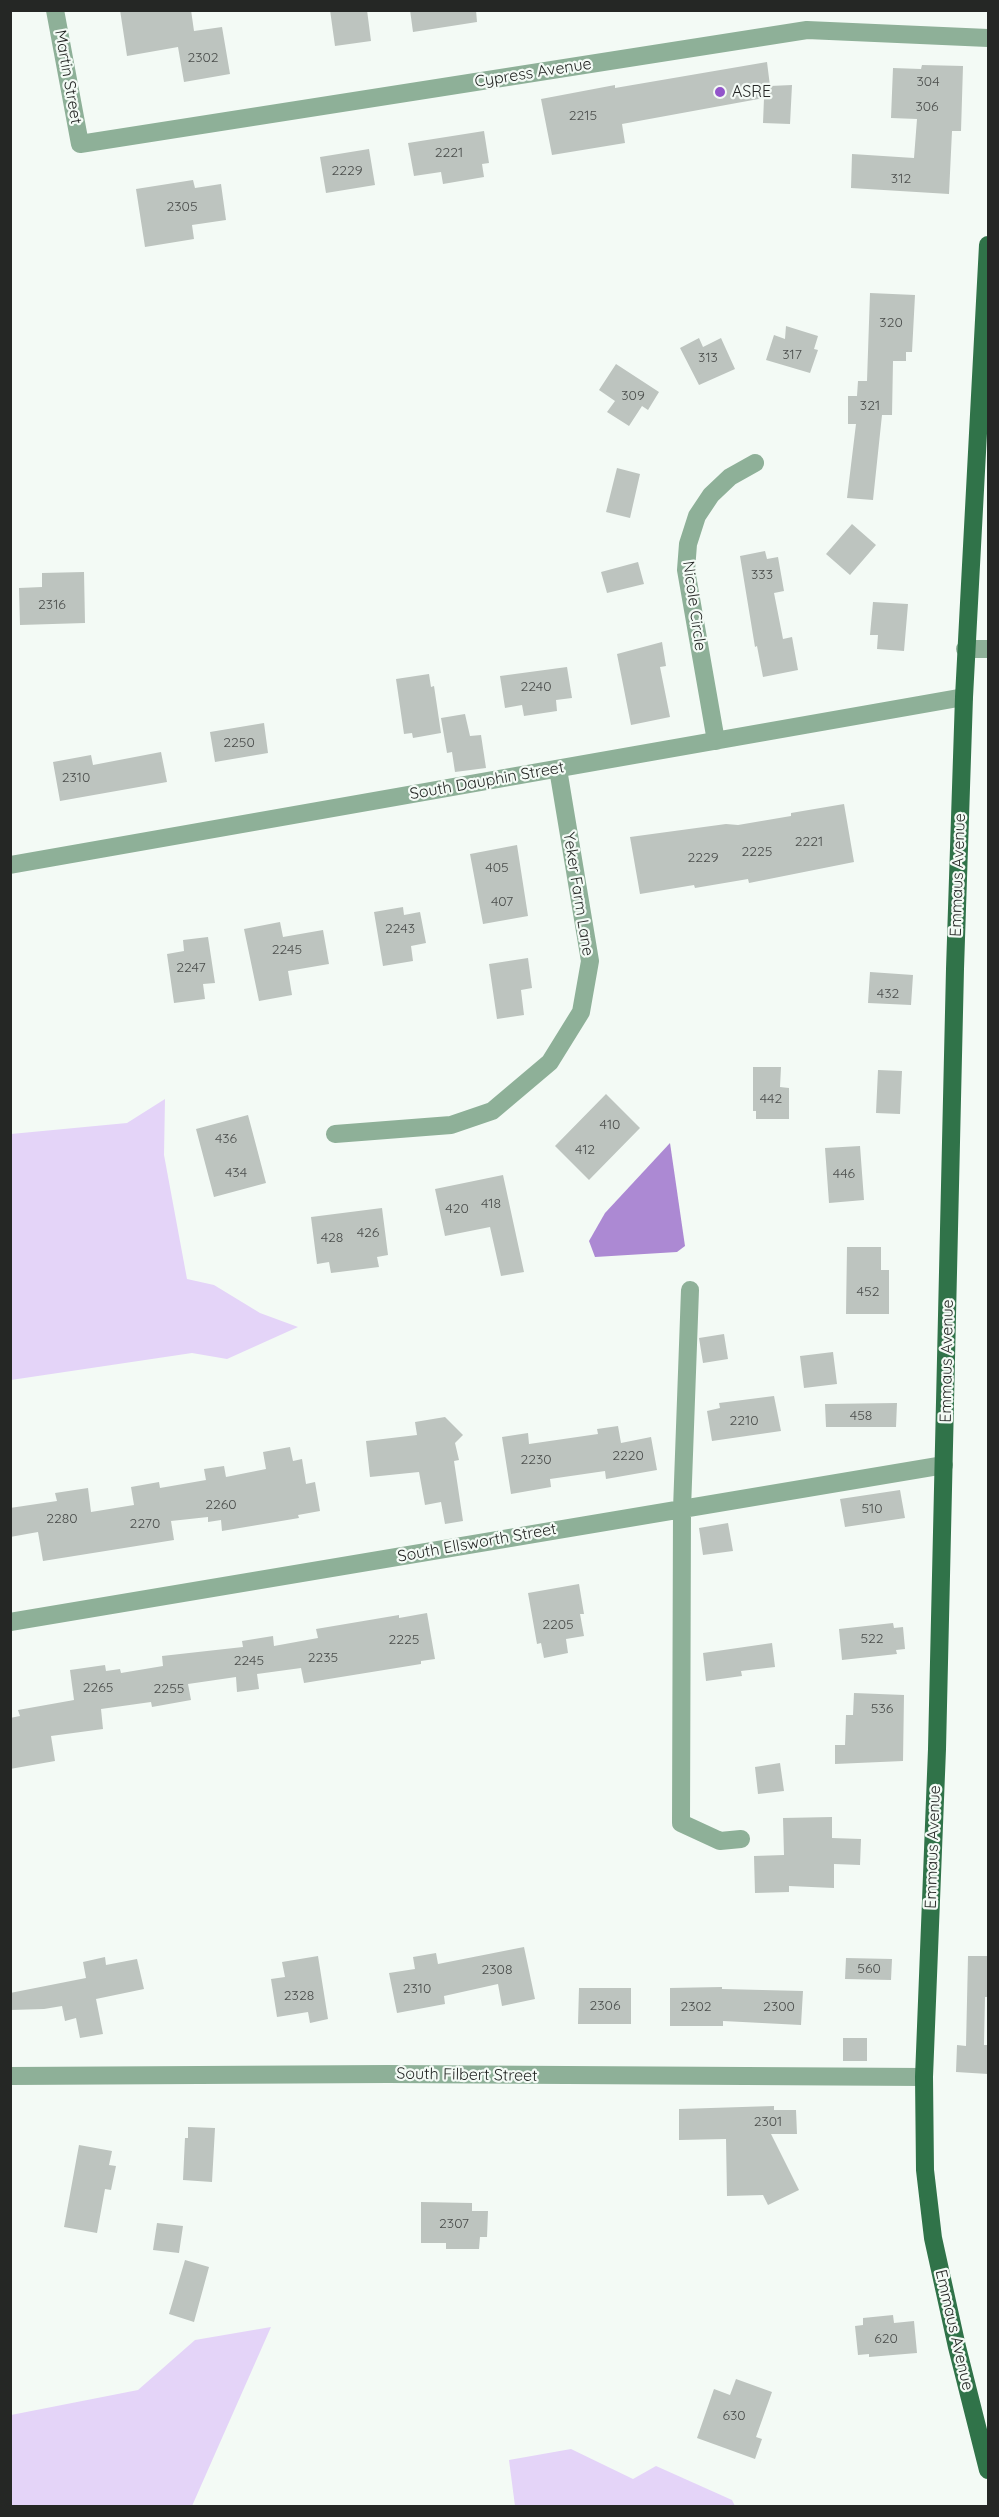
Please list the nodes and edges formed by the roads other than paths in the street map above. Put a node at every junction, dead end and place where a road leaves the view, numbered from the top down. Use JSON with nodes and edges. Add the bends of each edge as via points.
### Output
{"nodes":[{"id":1,"x":56,"y":10,"type":"edge"},
{"id":2,"x":988,"y":38,"type":"edge"},
{"id":3,"x":80,"y":144,"type":"joint"},
{"id":4,"x":988,"y":245,"type":"edge"},
{"id":5,"x":984,"y":401,"type":"edge"},
{"id":6,"x":755,"y":463,"type":"dead end"},
{"id":7,"x":965,"y":649,"type":"junction"},
{"id":8,"x":988,"y":649,"type":"edge"},
{"id":9,"x":964,"y":697,"type":"junction"},
{"id":10,"x":716,"y":741,"type":"junction"},
{"id":11,"x":558,"y":769,"type":"junction"},
{"id":12,"x":10,"y":865,"type":"edge"},
{"id":13,"x":335,"y":1134,"type":"dead end"},
{"id":14,"x":690,"y":1290,"type":"dead end"},
{"id":15,"x":944,"y":1465,"type":"junction"},
{"id":16,"x":682,"y":1509,"type":"junction"},
{"id":17,"x":10,"y":1622,"type":"edge"},
{"id":18,"x":741,"y":1839,"type":"dead end"},
{"id":19,"x":10,"y":2076,"type":"edge"},
{"id":20,"x":924,"y":2077,"type":"junction"},
{"id":21,"x":988,"y":2470,"type":"edge"}],
"edges":[{"from":1,"to":3,"type":"street","name":"Martin Street"},
{"from":2,"to":3,"type":"street","name":"Cypress Avenue","via":[[807,30]]},
{"from":4,"to":5,"type":"main road","name":"Emmaus Avenue"},
{"from":5,"to":7,"type":"main road","name":"Emmaus Avenue"},
{"from":6,"to":10,"type":"street","name":"Nicole Circle","via":[[730,477],[711,495],[697,516],[688,544],[686,570]]},
{"from":7,"to":8,"type":"street"},
{"from":7,"to":9,"type":"main road","name":"Emmaus Avenue"},
{"from":9,"to":10,"type":"street","name":"South Dauphin Street"},
{"from":9,"to":15,"type":"main road","name":"Emmaus Avenue"},
{"from":10,"to":11,"type":"street","name":"South Dauphin Street"},
{"from":11,"to":12,"type":"street","name":"South Dauphin Street"},
{"from":11,"to":13,"type":"street","name":"Yeker Farm Lane","via":[[590,961],[581,1012],[550,1062],[492,1111],[451,1125]]},
{"from":14,"to":16,"type":"street"},
{"from":15,"to":16,"type":"street","name":"South Ellsworth Street"},
{"from":15,"to":20,"type":"main road","name":"Emmaus Avenue"},
{"from":16,"to":17,"type":"street","name":"South Ellsworth Street"},
{"from":16,"to":18,"type":"street","via":[[681,1823],[720,1841]]},
{"from":19,"to":20,"type":"street","name":"South Filbert Street"},
{"from":20,"to":21,"type":"main road","name":"Emmaus Avenue","via":[[926,2170],[933,2238]]}]}
